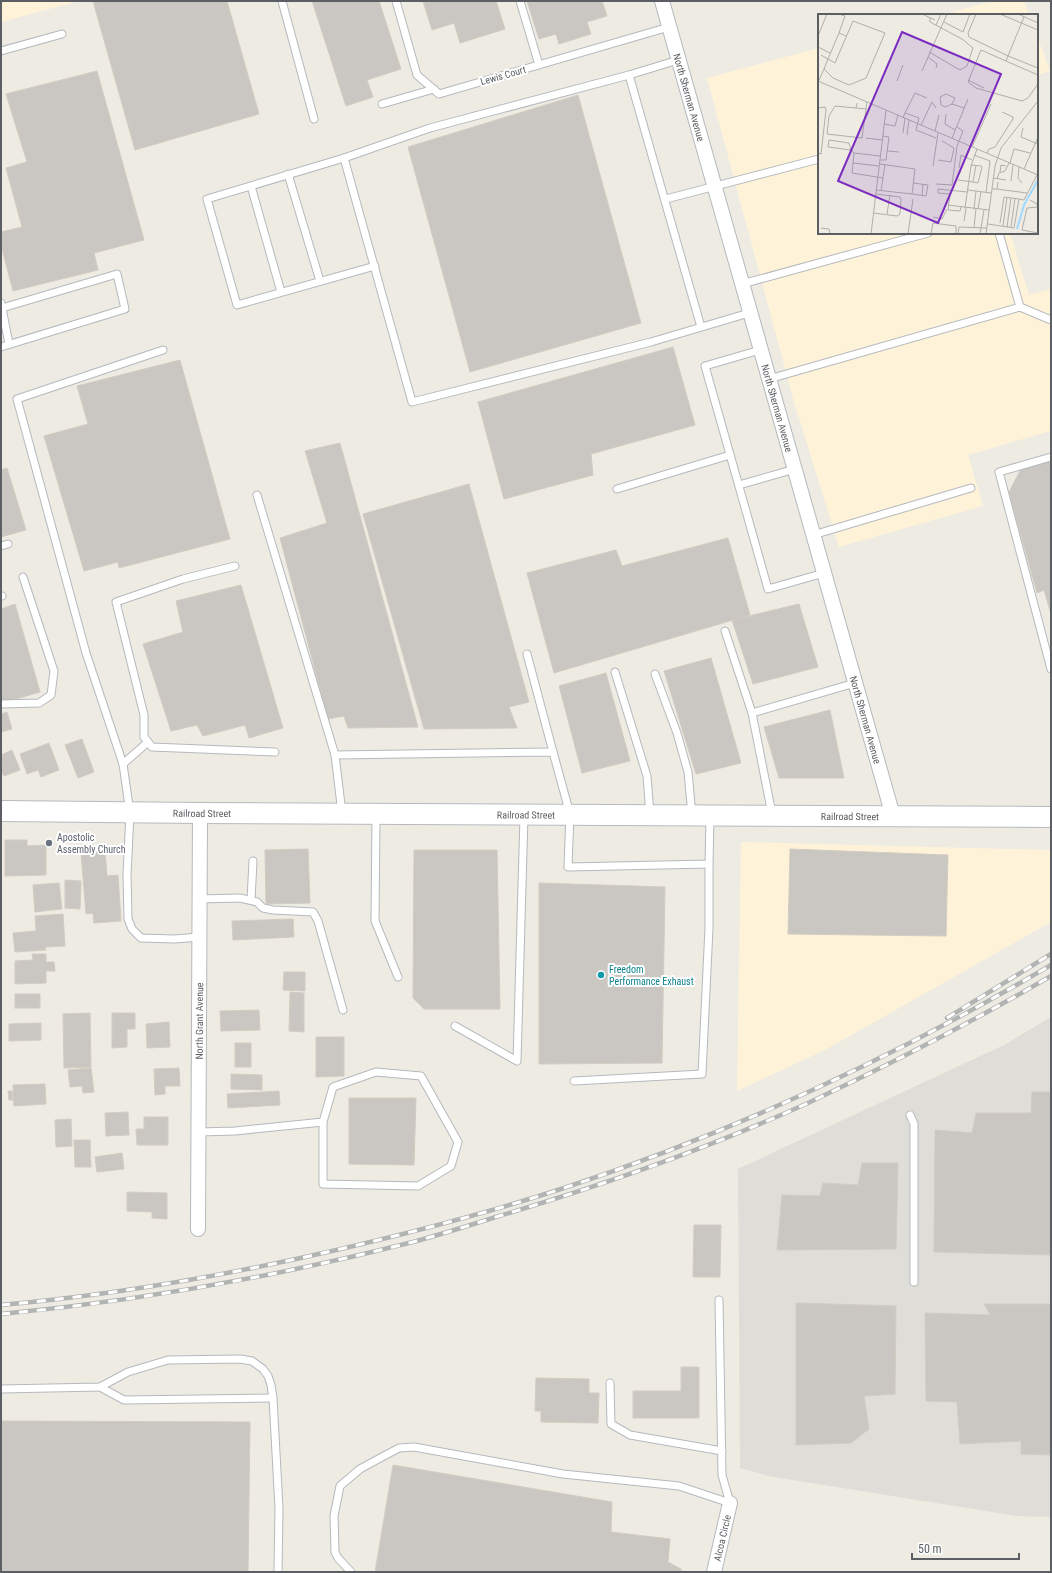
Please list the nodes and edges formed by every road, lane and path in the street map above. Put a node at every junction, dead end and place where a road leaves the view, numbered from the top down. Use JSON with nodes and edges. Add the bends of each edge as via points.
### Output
{"nodes":[{"id":1,"x":282,"y":1,"type":"edge"},
{"id":2,"x":396,"y":1,"type":"edge"},
{"id":3,"x":520,"y":1,"type":"edge"},
{"id":4,"x":662,"y":1,"type":"edge"},
{"id":5,"x":669,"y":27,"type":"junction"},
{"id":6,"x":62,"y":34,"type":"dead end"},
{"id":7,"x":1,"y":51,"type":"edge"},
{"id":8,"x":678,"y":60,"type":"junction"},
{"id":9,"x":539,"y":65,"type":"junction"},
{"id":10,"x":629,"y":75,"type":"junction"},
{"id":11,"x":434,"y":89,"type":"junction"},
{"id":12,"x":382,"y":104,"type":"dead end"},
{"id":13,"x":314,"y":119,"type":"dead end"},
{"id":14,"x":344,"y":158,"type":"junction"},
{"id":15,"x":818,"y":159,"type":"edge"},
{"id":16,"x":288,"y":174,"type":"junction"},
{"id":17,"x":251,"y":186,"type":"junction"},
{"id":18,"x":715,"y":187,"type":"junction"},
{"id":19,"x":666,"y":199,"type":"junction"},
{"id":20,"x":924,"y":234,"type":"edge"},
{"id":21,"x":999,"y":234,"type":"edge"},
{"id":22,"x":375,"y":266,"type":"junction"},
{"id":23,"x":320,"y":281,"type":"junction"},
{"id":24,"x":742,"y":284,"type":"junction"},
{"id":25,"x":281,"y":292,"type":"junction"},
{"id":26,"x":2,"y":306,"type":"edge"},
{"id":27,"x":1020,"y":307,"type":"junction"},
{"id":28,"x":750,"y":313,"type":"junction"},
{"id":29,"x":1051,"y":320,"type":"edge"},
{"id":30,"x":701,"y":327,"type":"junction"},
{"id":31,"x":9,"y":344,"type":"junction"},
{"id":32,"x":1,"y":347,"type":"edge"},
{"id":33,"x":163,"y":350,"type":"dead end"},
{"id":34,"x":760,"y":350,"type":"junction"},
{"id":35,"x":769,"y":379,"type":"junction"},
{"id":36,"x":730,"y":455,"type":"junction"},
{"id":37,"x":1051,"y":457,"type":"edge"},
{"id":38,"x":795,"y":469,"type":"junction"},
{"id":39,"x":739,"y":485,"type":"junction"},
{"id":40,"x":971,"y":488,"type":"dead end"},
{"id":41,"x":617,"y":489,"type":"dead end"},
{"id":42,"x":257,"y":495,"type":"dead end"},
{"id":43,"x":814,"y":535,"type":"junction"},
{"id":44,"x":234,"y":566,"type":"dead end"},
{"id":45,"x":824,"y":573,"type":"junction"},
{"id":46,"x":23,"y":577,"type":"dead end"},
{"id":47,"x":725,"y":631,"type":"dead end"},
{"id":48,"x":527,"y":654,"type":"dead end"},
{"id":49,"x":1051,"y":669,"type":"edge"},
{"id":50,"x":615,"y":672,"type":"dead end"},
{"id":51,"x":655,"y":674,"type":"dead end"},
{"id":52,"x":856,"y":683,"type":"junction"},
{"id":53,"x":1,"y":704,"type":"edge"},
{"id":54,"x":752,"y":713,"type":"junction"},
{"id":55,"x":148,"y":742,"type":"junction"},
{"id":56,"x":275,"y":752,"type":"dead end"},
{"id":57,"x":553,"y":752,"type":"junction"},
{"id":58,"x":335,"y":754,"type":"junction"},
{"id":59,"x":123,"y":764,"type":"junction"},
{"id":60,"x":1,"y":811,"type":"edge"},
{"id":61,"x":130,"y":812,"type":"junction"},
{"id":62,"x":200,"y":813,"type":"junction"},
{"id":63,"x":342,"y":813,"type":"junction"},
{"id":64,"x":376,"y":814,"type":"junction"},
{"id":65,"x":524,"y":814,"type":"junction"},
{"id":66,"x":570,"y":814,"type":"junction"},
{"id":67,"x":650,"y":815,"type":"junction"},
{"id":68,"x":701,"y":815,"type":"junction"},
{"id":69,"x":772,"y":815,"type":"junction"},
{"id":70,"x":893,"y":816,"type":"junction"},
{"id":71,"x":1051,"y":817,"type":"edge"},
{"id":72,"x":253,"y":861,"type":"dead end"},
{"id":73,"x":709,"y":864,"type":"junction"},
{"id":74,"x":199,"y":899,"type":"junction"},
{"id":75,"x":251,"y":900,"type":"junction"},
{"id":76,"x":199,"y":937,"type":"junction"},
{"id":77,"x":398,"y":977,"type":"dead end"},
{"id":78,"x":343,"y":1010,"type":"dead end"},
{"id":79,"x":455,"y":1026,"type":"dead end"},
{"id":80,"x":574,"y":1081,"type":"dead end"},
{"id":81,"x":910,"y":1115,"type":"dead end"},
{"id":82,"x":323,"y":1122,"type":"junction"},
{"id":83,"x":199,"y":1132,"type":"junction"},
{"id":84,"x":198,"y":1229,"type":"dead end"},
{"id":85,"x":914,"y":1282,"type":"dead end"},
{"id":86,"x":719,"y":1300,"type":"dead end"},
{"id":87,"x":610,"y":1383,"type":"dead end"},
{"id":88,"x":100,"y":1387,"type":"junction"},
{"id":89,"x":1,"y":1389,"type":"edge"},
{"id":90,"x":273,"y":1398,"type":"junction"},
{"id":91,"x":722,"y":1451,"type":"junction"},
{"id":92,"x":730,"y":1503,"type":"junction"},
{"id":93,"x":278,"y":1572,"type":"edge"},
{"id":94,"x":351,"y":1572,"type":"edge"},
{"id":95,"x":714,"y":1572,"type":"edge"}],
"edges":[{"from":1,"to":13,"type":"lane"},
{"from":2,"to":11,"type":"lane","via":[[417,75]]},
{"from":3,"to":9,"type":"lane"},
{"from":4,"to":5,"type":"street","name":"North Sherman Avenue"},
{"from":5,"to":8,"type":"street","name":"North Sherman Avenue"},
{"from":5,"to":9,"type":"lane","name":"Lewis Court"},
{"from":6,"to":7,"type":"lane"},
{"from":8,"to":10,"type":"lane"},
{"from":8,"to":18,"type":"street","name":"North Sherman Avenue"},
{"from":9,"to":11,"type":"lane","name":"Lewis Court","via":[[439,94]]},
{"from":10,"to":14,"type":"lane","via":[[430,128]]},
{"from":10,"to":19,"type":"lane"},
{"from":11,"to":12,"type":"lane"},
{"from":14,"to":16,"type":"lane"},
{"from":14,"to":22,"type":"lane"},
{"from":15,"to":18,"type":"lane"},
{"from":16,"to":17,"type":"lane"},
{"from":16,"to":23,"type":"lane"},
{"from":17,"to":25,"type":"lane"},
{"from":17,"to":25,"type":"lane","via":[[208,198],[237,305]]},
{"from":18,"to":19,"type":"lane"},
{"from":18,"to":24,"type":"street","name":"North Sherman Avenue"},
{"from":19,"to":30,"type":"lane"},
{"from":20,"to":24,"type":"lane"},
{"from":21,"to":27,"type":"lane"},
{"from":22,"to":23,"type":"lane"},
{"from":22,"to":30,"type":"lane","via":[[412,402]]},
{"from":23,"to":25,"type":"lane"},
{"from":24,"to":28,"type":"street","name":"North Sherman Avenue"},
{"from":26,"to":31,"type":"lane"},
{"from":26,"to":31,"type":"lane","via":[[117,274],[125,308]]},
{"from":27,"to":29,"type":"lane"},
{"from":27,"to":35,"type":"lane"},
{"from":28,"to":30,"type":"lane"},
{"from":28,"to":34,"type":"street","name":"North Sherman Avenue"},
{"from":31,"to":32,"type":"lane"},
{"from":33,"to":59,"type":"lane","via":[[17,398],[86,653]]},
{"from":34,"to":35,"type":"street","name":"North Sherman Avenue"},
{"from":34,"to":36,"type":"lane","via":[[705,366]]},
{"from":35,"to":38,"type":"street","name":"North Sherman Avenue"},
{"from":36,"to":39,"type":"lane"},
{"from":36,"to":41,"type":"lane"},
{"from":37,"to":49,"type":"lane","via":[[998,472]]},
{"from":38,"to":39,"type":"lane"},
{"from":38,"to":43,"type":"street","name":"North Sherman Avenue"},
{"from":39,"to":45,"type":"lane","via":[[768,589]]},
{"from":40,"to":43,"type":"lane"},
{"from":42,"to":58,"type":"lane"},
{"from":43,"to":45,"type":"street","name":"North Sherman Avenue"},
{"from":44,"to":55,"type":"lane","via":[[183,579],[116,602],[144,715],[144,737]]},
{"from":45,"to":52,"type":"street","name":"North Sherman Avenue"},
{"from":46,"to":53,"type":"lane","via":[[54,671],[51,695],[39,703]]},
{"from":47,"to":54,"type":"lane"},
{"from":48,"to":57,"type":"lane"},
{"from":50,"to":67,"type":"lane","via":[[647,776]]},
{"from":51,"to":68,"type":"lane","via":[[677,733]]},
{"from":52,"to":54,"type":"lane"},
{"from":52,"to":70,"type":"street","name":"North Sherman Avenue"},
{"from":54,"to":69,"type":"lane"},
{"from":55,"to":56,"type":"lane","via":[[152,747]]},
{"from":55,"to":59,"type":"lane"},
{"from":57,"to":58,"type":"lane"},
{"from":57,"to":66,"type":"lane"},
{"from":58,"to":63,"type":"lane"},
{"from":59,"to":61,"type":"lane"},
{"from":60,"to":61,"type":"main road","name":"Railroad Street"},
{"from":61,"to":62,"type":"main road","name":"Railroad Street"},
{"from":61,"to":76,"type":"lane","via":[[128,919],[132,929],[141,938]]},
{"from":62,"to":63,"type":"main road","name":"Railroad Street"},
{"from":62,"to":74,"type":"street","name":"North Grant Avenue"},
{"from":63,"to":64,"type":"main road","name":"Railroad Street"},
{"from":64,"to":65,"type":"main road","name":"Railroad Street"},
{"from":64,"to":77,"type":"lane","via":[[374,921]]},
{"from":65,"to":66,"type":"main road","name":"Railroad Street"},
{"from":65,"to":79,"type":"lane","via":[[517,1061]]},
{"from":66,"to":67,"type":"main road","name":"Railroad Street"},
{"from":66,"to":73,"type":"lane","via":[[568,867]]},
{"from":67,"to":68,"type":"main road","name":"Railroad Street"},
{"from":68,"to":69,"type":"main road","name":"Railroad Street"},
{"from":68,"to":73,"type":"lane"},
{"from":69,"to":70,"type":"main road","name":"Railroad Street"},
{"from":70,"to":71,"type":"main road","name":"Railroad Street"},
{"from":72,"to":75,"type":"lane"},
{"from":73,"to":80,"type":"lane","via":[[709,928],[702,1074]]},
{"from":74,"to":75,"type":"lane"},
{"from":74,"to":76,"type":"street","name":"North Grant Avenue"},
{"from":75,"to":78,"type":"lane","via":[[263,908],[273,910],[313,912],[318,921]]},
{"from":76,"to":83,"type":"street","name":"North Grant Avenue"},
{"from":81,"to":85,"type":"lane","via":[[914,1124]]},
{"from":82,"to":82,"type":"lane","via":[[333,1087],[376,1072],[421,1076],[458,1142],[451,1166],[418,1186],[323,1184]]},
{"from":82,"to":83,"type":"lane"},
{"from":83,"to":84,"type":"street","name":"North Grant Avenue"},
{"from":86,"to":91,"type":"lane"},
{"from":87,"to":91,"type":"lane","via":[[611,1424],[630,1435]]},
{"from":88,"to":89,"type":"lane"},
{"from":88,"to":90,"type":"lane","via":[[124,1400]]},
{"from":88,"to":90,"type":"lane","via":[[128,1372],[168,1360],[240,1359],[252,1361],[263,1369],[268,1376]]},
{"from":90,"to":93,"type":"lane","via":[[279,1508]]},
{"from":91,"to":92,"type":"lane","via":[[722,1475]]},
{"from":92,"to":94,"type":"lane","via":[[679,1486],[563,1474],[414,1447],[399,1448],[360,1469],[340,1486],[334,1516],[335,1552]]},
{"from":92,"to":95,"type":"street","name":"Alcoa Circle"}]}
